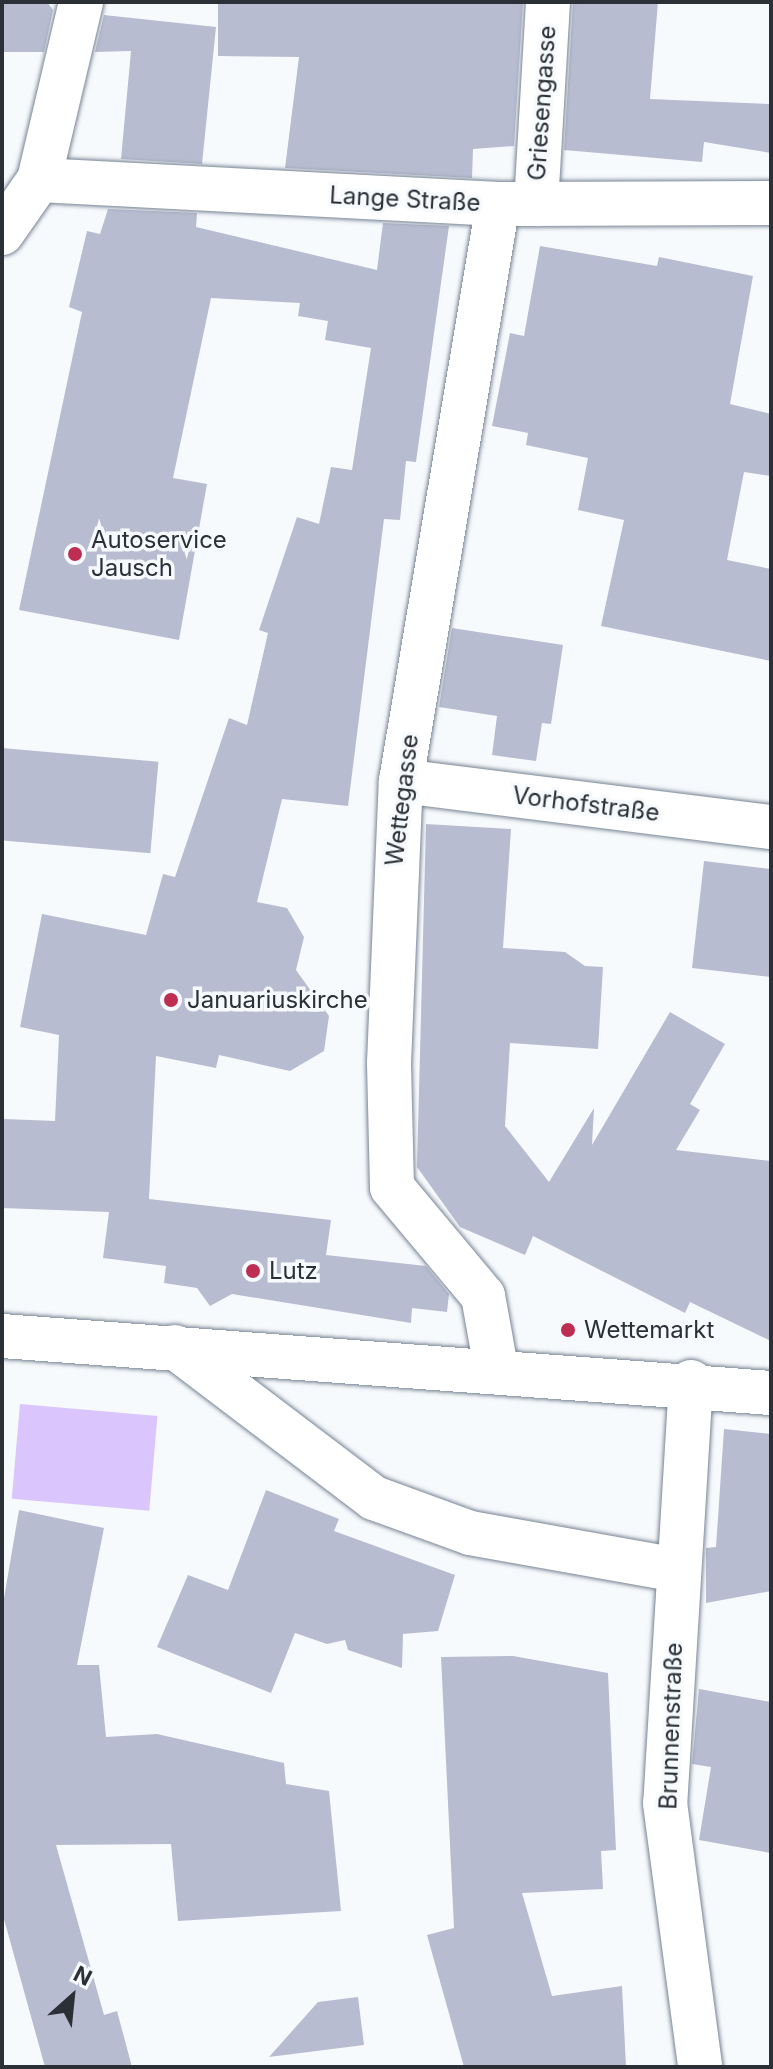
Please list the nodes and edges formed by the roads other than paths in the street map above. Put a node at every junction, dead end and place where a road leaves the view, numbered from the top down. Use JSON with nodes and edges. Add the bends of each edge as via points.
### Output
{"nodes":[{"id":1,"x":81,"y":2,"type":"edge"},
{"id":2,"x":548,"y":2,"type":"edge"},
{"id":3,"x":39,"y":180,"type":"junction"},
{"id":4,"x":771,"y":203,"type":"edge"},
{"id":5,"x":517,"y":204,"type":"junction"},
{"id":6,"x":2,"y":233,"type":"edge"},
{"id":7,"x":401,"y":781,"type":"junction"},
{"id":8,"x":771,"y":827,"type":"edge"},
{"id":9,"x":2,"y":1336,"type":"edge"},
{"id":10,"x":175,"y":1347,"type":"junction"},
{"id":11,"x":496,"y":1368,"type":"junction"},
{"id":12,"x":691,"y":1382,"type":"junction"},
{"id":13,"x":771,"y":1393,"type":"edge"},
{"id":14,"x":677,"y":1570,"type":"junction"},
{"id":15,"x":700,"y":2067,"type":"edge"}],
"edges":[{"from":1,"to":3,"type":"street"},
{"from":2,"to":5,"type":"street","name":"Griesengasse"},
{"from":3,"to":5,"type":"street","name":"Lange Straße"},
{"from":3,"to":6,"type":"street"},
{"from":4,"to":5,"type":"street","name":"Lange Straße"},
{"from":5,"to":7,"type":"street","name":"Wettegasse"},
{"from":7,"to":8,"type":"street","name":"Vorhofstraße"},
{"from":7,"to":11,"type":"street","name":"Wettegasse","via":[[393,867],[392,1187],[483,1296]]},
{"from":9,"to":10,"type":"street"},
{"from":10,"to":11,"type":"street"},
{"from":10,"to":14,"type":"street","via":[[374,1498],[470,1533]]},
{"from":11,"to":12,"type":"street"},
{"from":12,"to":13,"type":"street"},
{"from":12,"to":14,"type":"street","name":"Brunnenstraße"},
{"from":14,"to":15,"type":"street","name":"Brunnenstraße","via":[[665,1803]]}]}
